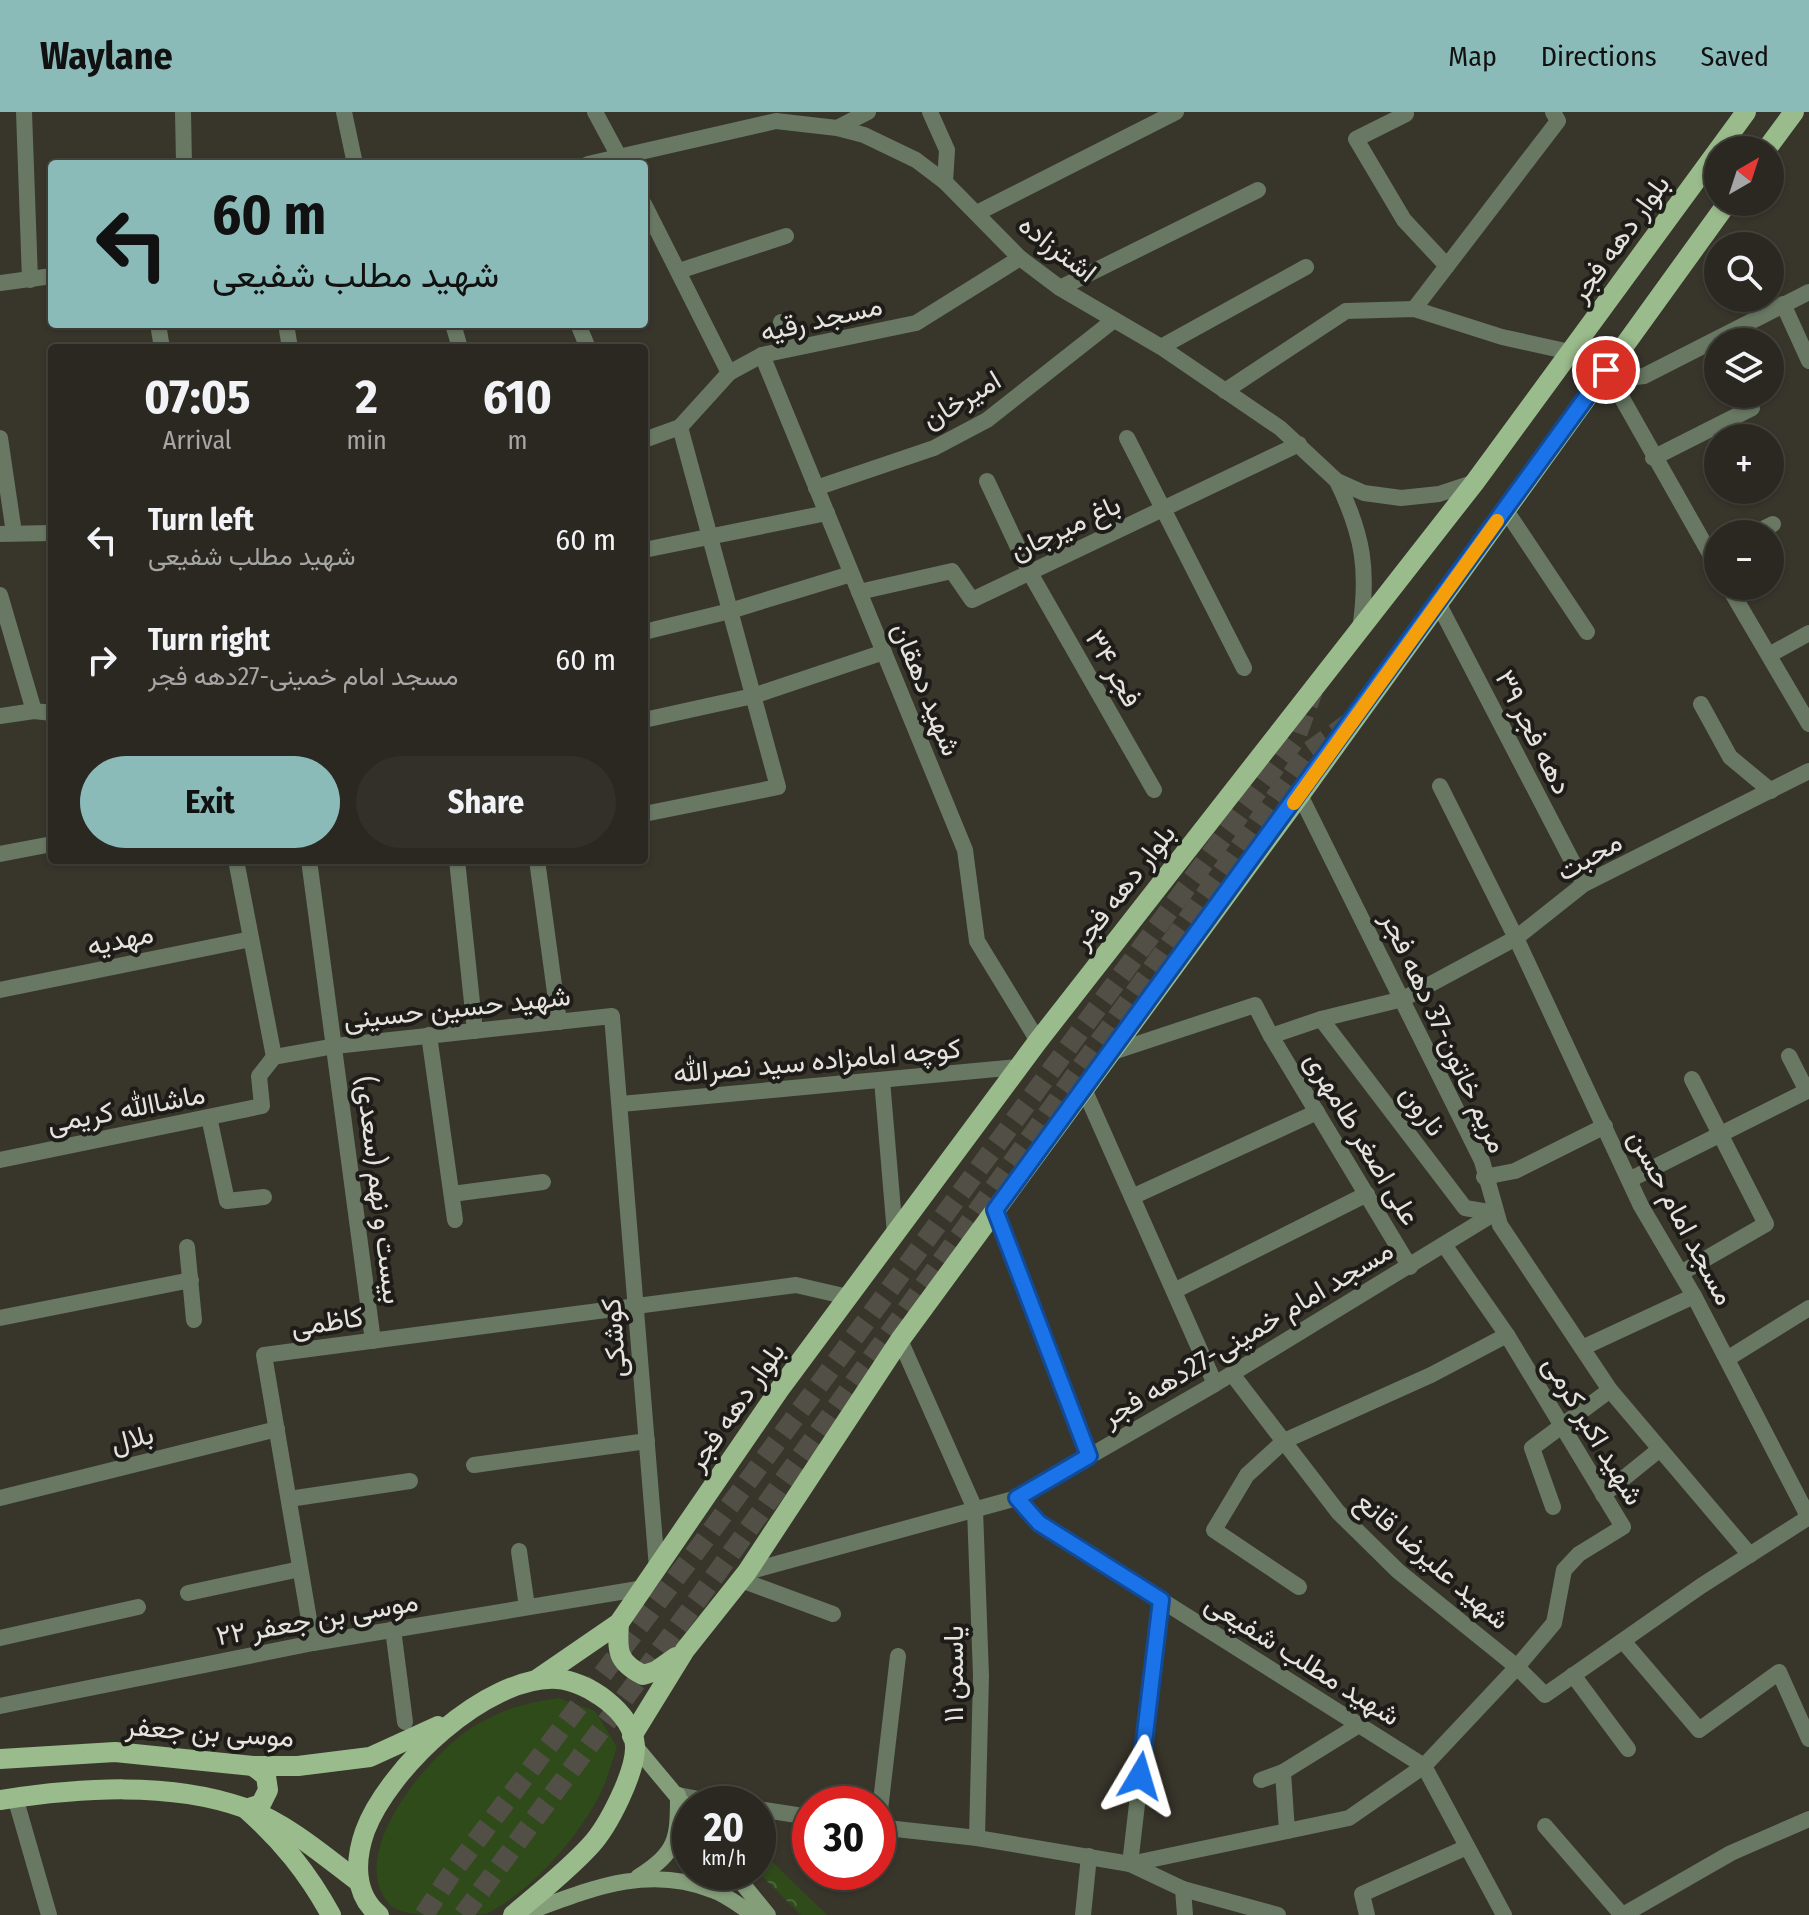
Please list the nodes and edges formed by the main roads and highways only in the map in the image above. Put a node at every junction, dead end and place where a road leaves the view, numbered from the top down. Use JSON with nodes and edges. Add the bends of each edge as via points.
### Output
{"nodes":[{"id":1,"x":1746,"y":112,"type":"edge"},
{"id":2,"x":1794,"y":112,"type":"edge"},
{"id":3,"x":1776,"y":136,"type":"edge"},
{"id":4,"x":1718,"y":216,"type":"edge"},
{"id":5,"x":619,"y":1623,"type":"junction"},
{"id":6,"x":685,"y":1650,"type":"junction"},
{"id":7,"x":536,"y":1680,"type":"junction"},
{"id":8,"x":457,"y":1718,"type":"junction"},
{"id":9,"x":633,"y":1741,"type":"junction"},
{"id":10,"x":0,"y":1759,"type":"edge"},
{"id":11,"x":253,"y":1766,"type":"junction"},
{"id":12,"x":672,"y":1788,"type":"edge"},
{"id":13,"x":7,"y":1798,"type":"edge"},
{"id":14,"x":246,"y":1809,"type":"junction"},
{"id":15,"x":672,"y":1849,"type":"edge"},
{"id":16,"x":638,"y":1877,"type":"junction"},
{"id":17,"x":359,"y":1882,"type":"junction"},
{"id":18,"x":748,"y":1890,"type":"edge"},
{"id":19,"x":373,"y":1913,"type":"edge"},
{"id":20,"x":331,"y":1915,"type":"edge"},
{"id":21,"x":513,"y":1915,"type":"edge"},
{"id":22,"x":520,"y":1915,"type":"edge"},
{"id":23,"x":754,"y":1915,"type":"edge"},
{"id":24,"x":768,"y":1915,"type":"edge"}],
"edges":[{"from":1,"to":5,"type":"main road","name":"بلوار دهه فجر","via":[[1475,482],[1018,1067],[779,1390]]},
{"from":2,"to":3,"type":"main road"},
{"from":4,"to":6,"type":"main road","via":[[900,1340],[744,1576]]},
{"from":5,"to":6,"type":"main road","via":[[617,1654],[625,1666],[643,1675]]},
{"from":5,"to":7,"type":"main road","name":"بلوار دهه فجر"},
{"from":6,"to":9,"type":"main road"},
{"from":7,"to":8,"type":"main road"},
{"from":7,"to":9,"type":"main road","via":[[587,1686],[620,1715]]},
{"from":8,"to":11,"type":"main road","name":"موسی بن جعفر","via":[[370,1757]]},
{"from":8,"to":17,"type":"main road","via":[[399,1774],[370,1818],[357,1854]]},
{"from":9,"to":12,"type":"main road"},
{"from":9,"to":21,"type":"main road","via":[[621,1792],[592,1844]]},
{"from":10,"to":11,"type":"main road","name":"موسی بن جعفر","via":[[115,1752]]},
{"from":11,"to":14,"type":"main road","via":[[266,1776],[268,1790],[261,1804]]},
{"from":13,"to":14,"type":"main road","via":[[83,1790],[167,1793]]},
{"from":14,"to":17,"type":"main road","via":[[284,1827]]},
{"from":14,"to":20,"type":"main road","via":[[284,1843]]},
{"from":15,"to":16,"type":"main road"},
{"from":16,"to":22,"type":"main road"},
{"from":16,"to":23,"type":"main road","via":[[715,1891]]},
{"from":17,"to":19,"type":"main road"},
{"from":18,"to":24,"type":"main road"}]}
